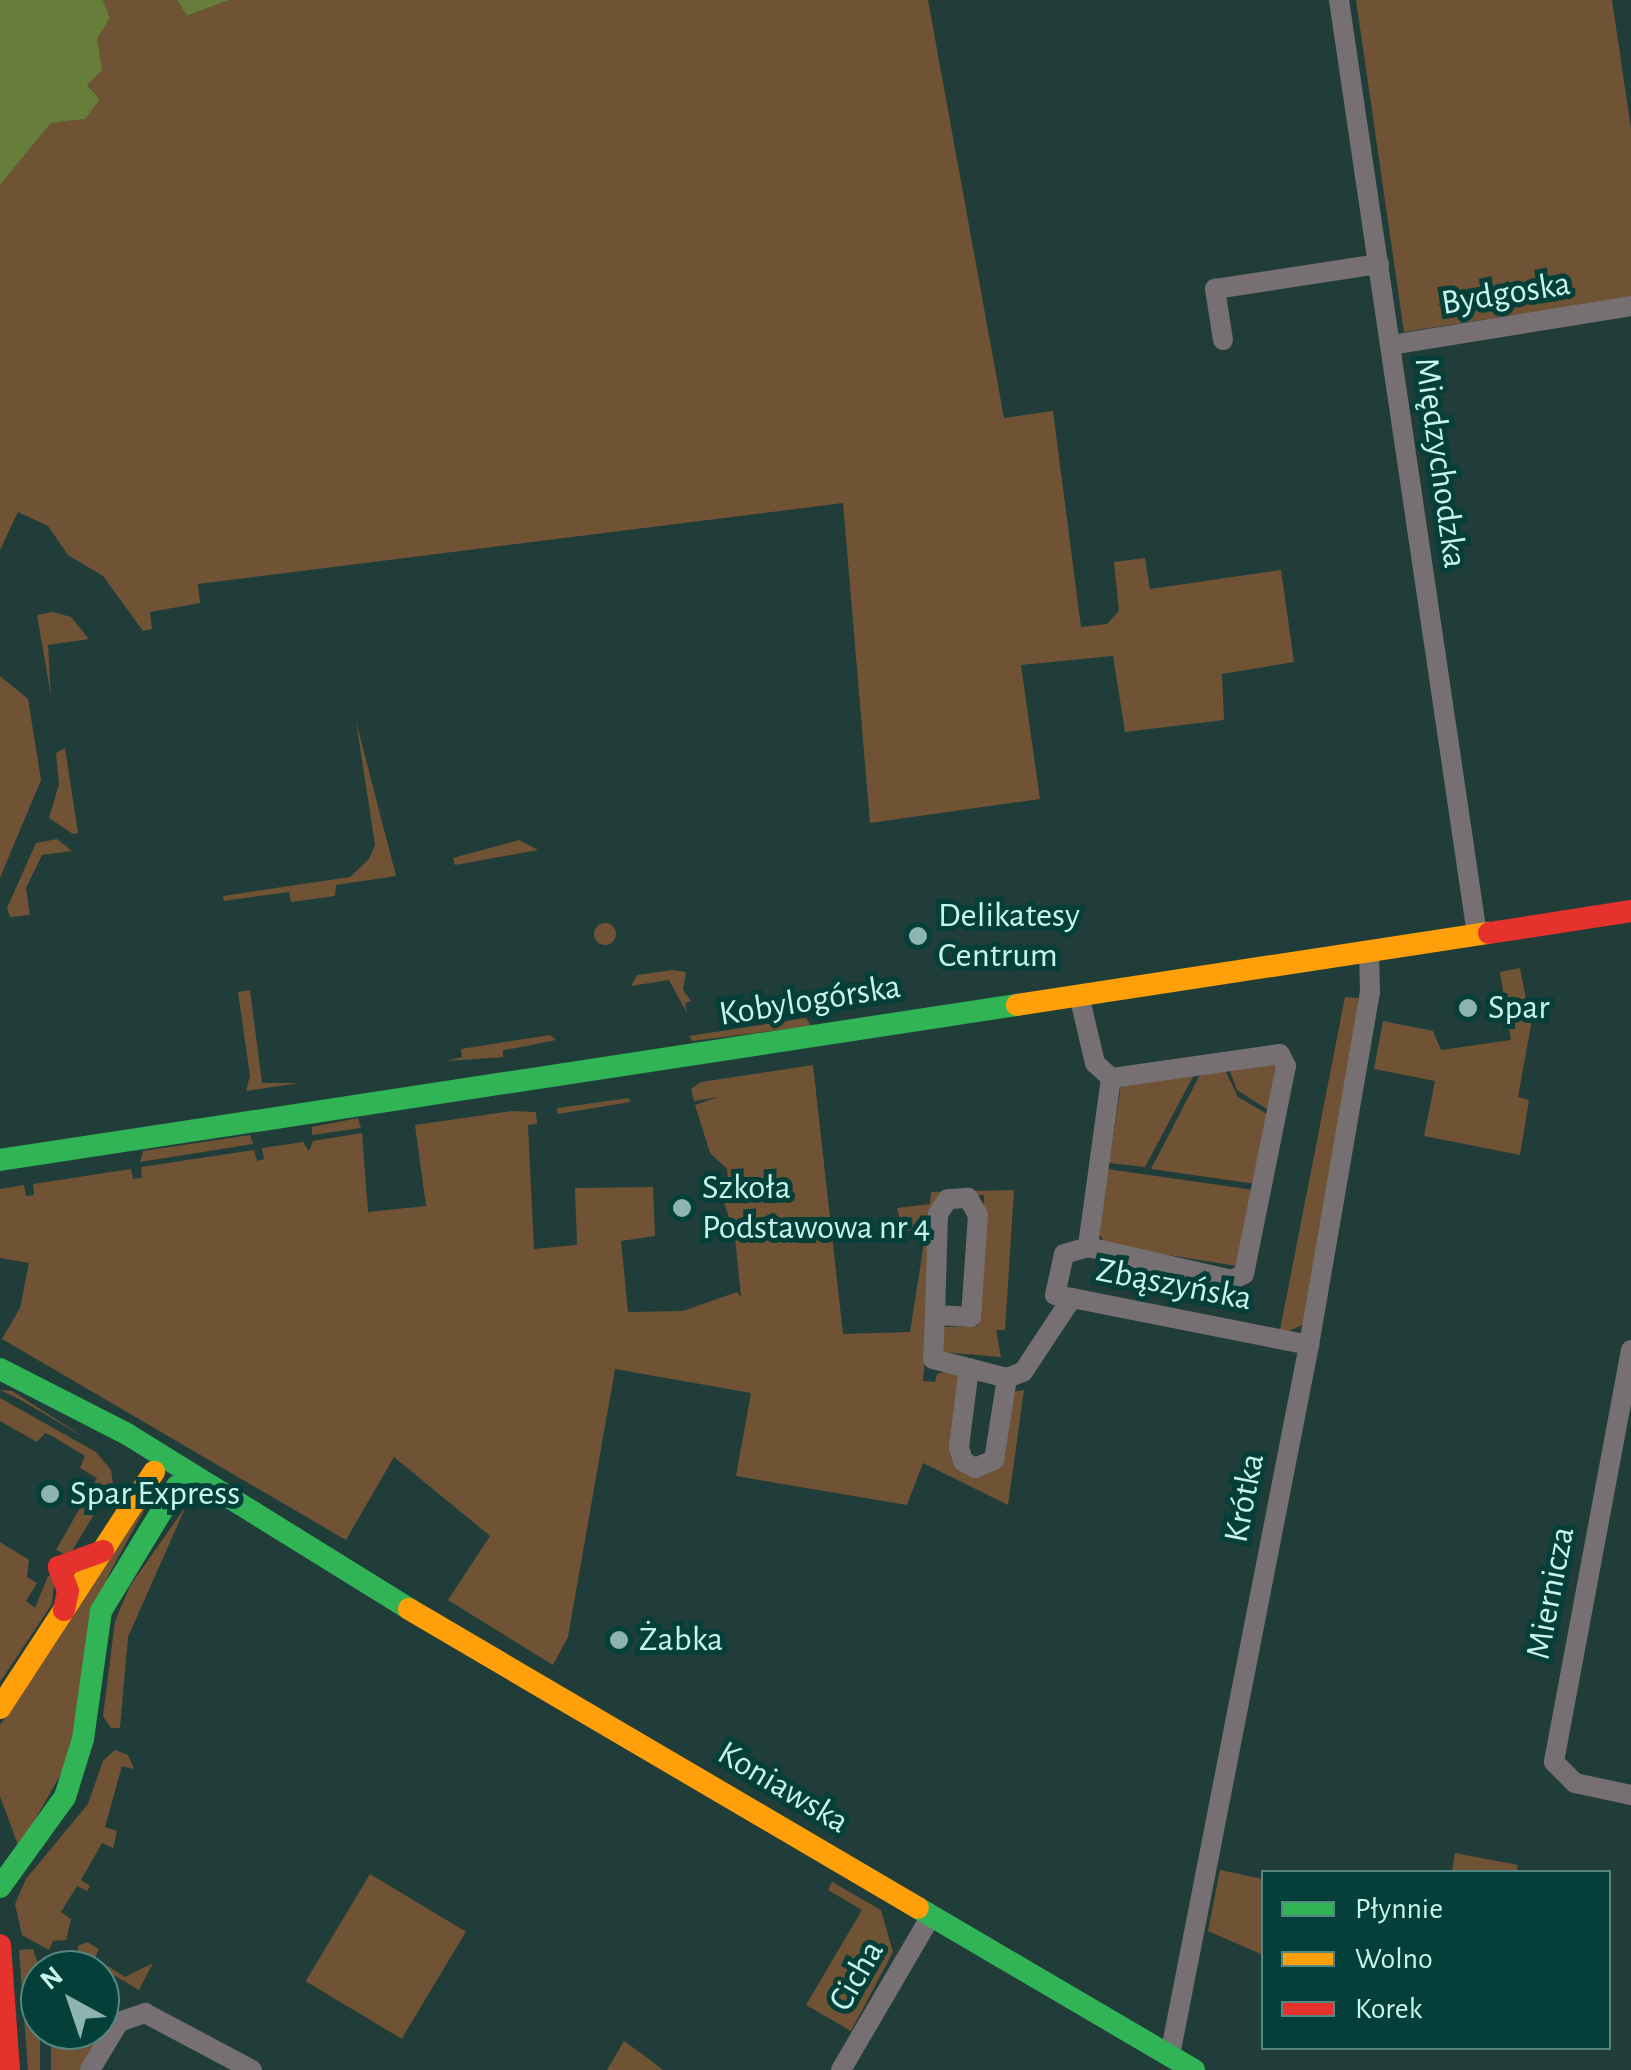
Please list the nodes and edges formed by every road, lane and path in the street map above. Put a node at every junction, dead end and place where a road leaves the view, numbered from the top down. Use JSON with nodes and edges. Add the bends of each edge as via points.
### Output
{"nodes":[{"id":1,"x":1339,"y":0,"type":"edge"},
{"id":2,"x":1379,"y":264,"type":"junction"},
{"id":3,"x":1631,"y":306,"type":"edge"},
{"id":4,"x":1223,"y":340,"type":"dead end"},
{"id":5,"x":1392,"y":345,"type":"junction"},
{"id":6,"x":1631,"y":912,"type":"edge"},
{"id":7,"x":1477,"y":935,"type":"junction"},
{"id":8,"x":1370,"y":951,"type":"junction"},
{"id":9,"x":1079,"y":995,"type":"junction"},
{"id":10,"x":1111,"y":1078,"type":"junction"},
{"id":11,"x":0,"y":1160,"type":"edge"},
{"id":12,"x":1088,"y":1247,"type":"junction"},
{"id":13,"x":1072,"y":1298,"type":"junction"},
{"id":14,"x":935,"y":1315,"type":"junction"},
{"id":15,"x":1308,"y":1345,"type":"junction"},
{"id":16,"x":1631,"y":1350,"type":"edge"},
{"id":17,"x":969,"y":1368,"type":"junction"},
{"id":18,"x":6,"y":1372,"type":"edge"},
{"id":19,"x":1007,"y":1378,"type":"junction"},
{"id":20,"x":168,"y":1474,"type":"junction"},
{"id":21,"x":0,"y":1708,"type":"edge"},
{"id":22,"x":1631,"y":1795,"type":"edge"},
{"id":23,"x":0,"y":1887,"type":"edge"},
{"id":24,"x":931,"y":1916,"type":"junction"},
{"id":25,"x":0,"y":1945,"type":"edge"},
{"id":26,"x":1170,"y":2055,"type":"junction"},
{"id":27,"x":9,"y":2070,"type":"edge"},
{"id":28,"x":90,"y":2070,"type":"edge"},
{"id":29,"x":252,"y":2070,"type":"edge"},
{"id":30,"x":841,"y":2070,"type":"edge"},
{"id":31,"x":1194,"y":2070,"type":"edge"}],
"edges":[{"from":1,"to":2,"type":"street","name":"Międzychodzka"},
{"from":2,"to":4,"type":"street","via":[[1215,289]]},
{"from":2,"to":5,"type":"street","name":"Międzychodzka"},
{"from":3,"to":5,"type":"street","name":"Bydgoska"},
{"from":5,"to":7,"type":"street","name":"Międzychodzka"},
{"from":6,"to":7,"type":"main road","name":"Kobylogórska"},
{"from":7,"to":8,"type":"main road","name":"Kobylogórska"},
{"from":8,"to":9,"type":"main road","name":"Kobylogórska"},
{"from":8,"to":15,"type":"street","name":"Krótka","via":[[1370,992]]},
{"from":9,"to":10,"type":"street","via":[[1095,1062]]},
{"from":9,"to":11,"type":"main road","name":"Kobylogórska"},
{"from":10,"to":12,"type":"street"},
{"from":10,"to":12,"type":"street","via":[[1270,1052],[1285,1060],[1244,1274],[1232,1280]]},
{"from":12,"to":13,"type":"street","via":[[1064,1254],[1055,1295]]},
{"from":13,"to":15,"type":"street","name":"Zbąszyńska"},
{"from":13,"to":19,"type":"street","name":"Zbąszyńska","via":[[1023,1372]]},
{"from":14,"to":14,"type":"street","via":[[971,1317],[978,1215],[968,1198],[957,1196],[938,1214]]},
{"from":14,"to":17,"type":"street","via":[[933,1359]]},
{"from":15,"to":26,"type":"street","name":"Krótka"},
{"from":16,"to":22,"type":"street","name":"Miernicza","via":[[1554,1762],[1574,1783]]},
{"from":17,"to":19,"type":"street"},
{"from":17,"to":19,"type":"street","via":[[959,1447],[975,1468],[994,1460]]},
{"from":18,"to":20,"type":"main road","name":"Koniawska"},
{"from":20,"to":21,"type":"main road","via":[[111,1541]]},
{"from":20,"to":23,"type":"main road","via":[[101,1611],[83,1739],[66,1797]]},
{"from":20,"to":24,"type":"main road","name":"Koniawska"},
{"from":24,"to":26,"type":"main road","name":"Koniawska"},
{"from":24,"to":30,"type":"street","name":"Cicha"},
{"from":25,"to":27,"type":"main road"},
{"from":26,"to":31,"type":"main road","name":"Koniawska"},
{"from":28,"to":29,"type":"street","via":[[119,2022],[145,2012]]}]}
